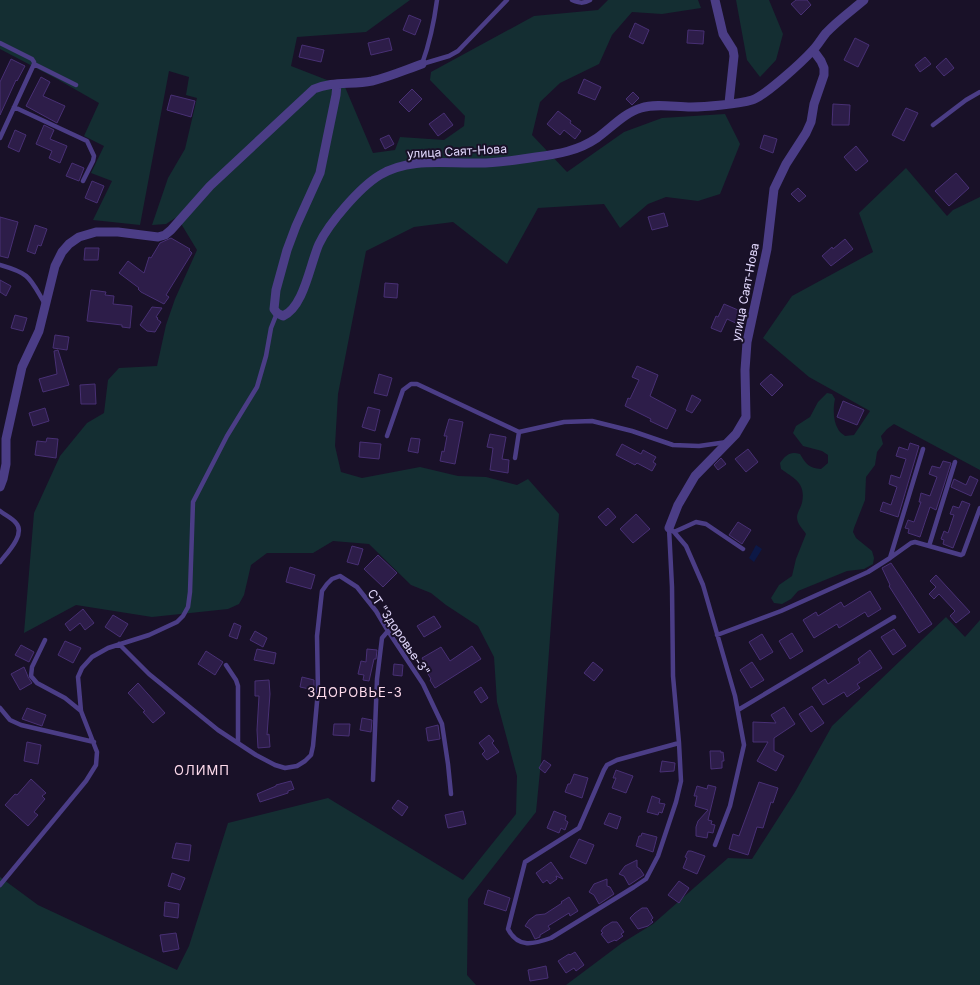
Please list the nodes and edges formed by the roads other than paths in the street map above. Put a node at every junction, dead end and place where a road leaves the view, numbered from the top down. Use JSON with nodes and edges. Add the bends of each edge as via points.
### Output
{"nodes":[{"id":1,"x":437,"y":0,"type":"edge"},
{"id":2,"x":507,"y":0,"type":"edge"},
{"id":3,"x":572,"y":0,"type":"edge"},
{"id":4,"x":590,"y":0,"type":"edge"},
{"id":5,"x":715,"y":0,"type":"edge"},
{"id":6,"x":864,"y":0,"type":"edge"},
{"id":7,"x":0,"y":43,"type":"edge"},
{"id":8,"x":813,"y":50,"type":"junction"},
{"id":9,"x":34,"y":64,"type":"junction"},
{"id":10,"x":422,"y":64,"type":"junction"},
{"id":11,"x":337,"y":84,"type":"junction"},
{"id":12,"x":76,"y":86,"type":"dead end"},
{"id":13,"x":980,"y":92,"type":"edge"},
{"id":14,"x":729,"y":103,"type":"junction"},
{"id":15,"x":14,"y":107,"type":"junction"},
{"id":16,"x":933,"y":125,"type":"dead end"},
{"id":17,"x":0,"y":138,"type":"edge"},
{"id":18,"x":83,"y":181,"type":"dead end"},
{"id":19,"x":0,"y":265,"type":"edge"},
{"id":20,"x":45,"y":304,"type":"junction"},
{"id":21,"x":277,"y":313,"type":"junction"},
{"id":22,"x":519,"y":432,"type":"junction"},
{"id":23,"x":387,"y":436,"type":"dead end"},
{"id":24,"x":729,"y":441,"type":"junction"},
{"id":25,"x":923,"y":449,"type":"dead end"},
{"id":26,"x":515,"y":458,"type":"dead end"},
{"id":27,"x":954,"y":462,"type":"dead end"},
{"id":28,"x":0,"y":487,"type":"edge"},
{"id":29,"x":980,"y":508,"type":"edge"},
{"id":30,"x":0,"y":511,"type":"edge"},
{"id":31,"x":978,"y":519,"type":"edge"},
{"id":32,"x":672,"y":530,"type":"junction"},
{"id":33,"x":929,"y":546,"type":"junction"},
{"id":34,"x":743,"y":549,"type":"dead end"},
{"id":35,"x":890,"y":558,"type":"junction"},
{"id":36,"x":0,"y":562,"type":"edge"},
{"id":37,"x":894,"y":617,"type":"dead end"},
{"id":38,"x":388,"y":631,"type":"junction"},
{"id":39,"x":717,"y":635,"type":"junction"},
{"id":40,"x":45,"y":640,"type":"dead end"},
{"id":41,"x":119,"y":644,"type":"junction"},
{"id":42,"x":226,"y":665,"type":"dead end"},
{"id":43,"x":0,"y":708,"type":"edge"},
{"id":44,"x":738,"y":710,"type":"junction"},
{"id":45,"x":81,"y":711,"type":"junction"},
{"id":46,"x":94,"y":742,"type":"junction"},
{"id":47,"x":238,"y":742,"type":"junction"},
{"id":48,"x":679,"y":743,"type":"junction"},
{"id":49,"x":373,"y":780,"type":"dead end"},
{"id":50,"x":451,"y":794,"type":"dead end"},
{"id":51,"x":715,"y":845,"type":"dead end"},
{"id":52,"x":0,"y":885,"type":"edge"}],
"edges":[{"from":1,"to":10,"type":"lane","via":[[434,25]]},
{"from":2,"to":10,"type":"lane","via":[[458,51]]},
{"from":3,"to":4,"type":"lane","via":[[579,3]]},
{"from":5,"to":14,"type":"street","via":[[723,34],[734,56]]},
{"from":6,"to":8,"type":"street","name":"улица Саят-Нова","via":[[826,33]]},
{"from":7,"to":9,"type":"lane","via":[[32,60]]},
{"from":8,"to":14,"type":"street","name":"улица Саят-Нова","via":[[762,95],[752,100]]},
{"from":8,"to":24,"type":"street","name":"улица Саят-Нова","via":[[821,61],[824,74],[811,122],[774,189],[767,249],[747,342],[746,417]]},
{"from":9,"to":12,"type":"lane"},
{"from":9,"to":15,"type":"lane"},
{"from":10,"to":11,"type":"street","via":[[371,81]]},
{"from":11,"to":20,"type":"street","via":[[314,89],[229,167],[165,235],[158,237],[96,232],[79,237],[69,244],[56,266]]},
{"from":11,"to":21,"type":"street","via":[[320,173],[296,226],[276,290],[274,309]]},
{"from":13,"to":16,"type":"lane"},
{"from":14,"to":21,"type":"street","name":"улица Саят-Нова","via":[[694,107],[641,108],[628,114],[580,149],[480,163],[406,165],[379,175],[333,220],[319,244],[296,304],[283,316]]},
{"from":15,"to":17,"type":"lane"},
{"from":15,"to":18,"type":"lane","via":[[87,141],[94,156]]},
{"from":19,"to":20,"type":"lane","via":[[30,278]]},
{"from":20,"to":28,"type":"street","via":[[39,331],[18,383],[6,439],[6,464]]},
{"from":21,"to":41,"type":"lane","via":[[257,387],[193,502],[188,607],[177,622]]},
{"from":22,"to":23,"type":"lane","via":[[417,384],[410,384],[403,390]]},
{"from":22,"to":24,"type":"lane","via":[[564,422],[592,421],[632,430],[673,445],[699,446]]},
{"from":22,"to":26,"type":"lane"},
{"from":24,"to":32,"type":"street","name":"улица Саят-Нова","via":[[695,476],[678,505]]},
{"from":25,"to":35,"type":"lane"},
{"from":27,"to":33,"type":"lane"},
{"from":29,"to":31,"type":"lane"},
{"from":30,"to":36,"type":"lane","via":[[16,522],[19,528],[18,536]]},
{"from":31,"to":33,"type":"lane","via":[[962,555]]},
{"from":32,"to":34,"type":"lane","via":[[696,522],[706,524]]},
{"from":32,"to":39,"type":"lane","via":[[686,546],[692,558]]},
{"from":32,"to":48,"type":"lane","via":[[673,676]]},
{"from":33,"to":35,"type":"lane","via":[[914,542]]},
{"from":35,"to":39,"type":"lane","via":[[868,572]]},
{"from":37,"to":44,"type":"lane"},
{"from":38,"to":47,"type":"lane","name":"СТ \"Здоровье-3\"","via":[[376,611],[356,587],[340,576],[332,579],[322,591],[317,636],[318,691],[310,755],[297,766],[280,767]]},
{"from":38,"to":49,"type":"lane","via":[[382,638],[377,679]]},
{"from":38,"to":50,"type":"lane","name":"СТ \"Здоровье-3\"","via":[[423,684],[442,724]]},
{"from":39,"to":44,"type":"lane"},
{"from":40,"to":45,"type":"lane","via":[[32,667],[32,676],[37,683],[65,698]]},
{"from":41,"to":45,"type":"lane","via":[[92,657],[82,668],[78,677]]},
{"from":41,"to":47,"type":"lane","name":"СТ \"Здоровье-3\"","via":[[149,674],[218,730]]},
{"from":42,"to":47,"type":"lane","via":[[238,686]]},
{"from":43,"to":46,"type":"lane","via":[[10,720],[21,725]]},
{"from":44,"to":51,"type":"lane","via":[[744,745],[730,806]]},
{"from":45,"to":46,"type":"lane"},
{"from":46,"to":52,"type":"lane","via":[[97,758],[93,771]]},
{"from":48,"to":48,"type":"lane","via":[[681,781],[676,802],[658,856],[646,879],[551,938],[538,943],[523,944],[515,939],[508,929],[525,862],[579,828],[607,765]]}]}
